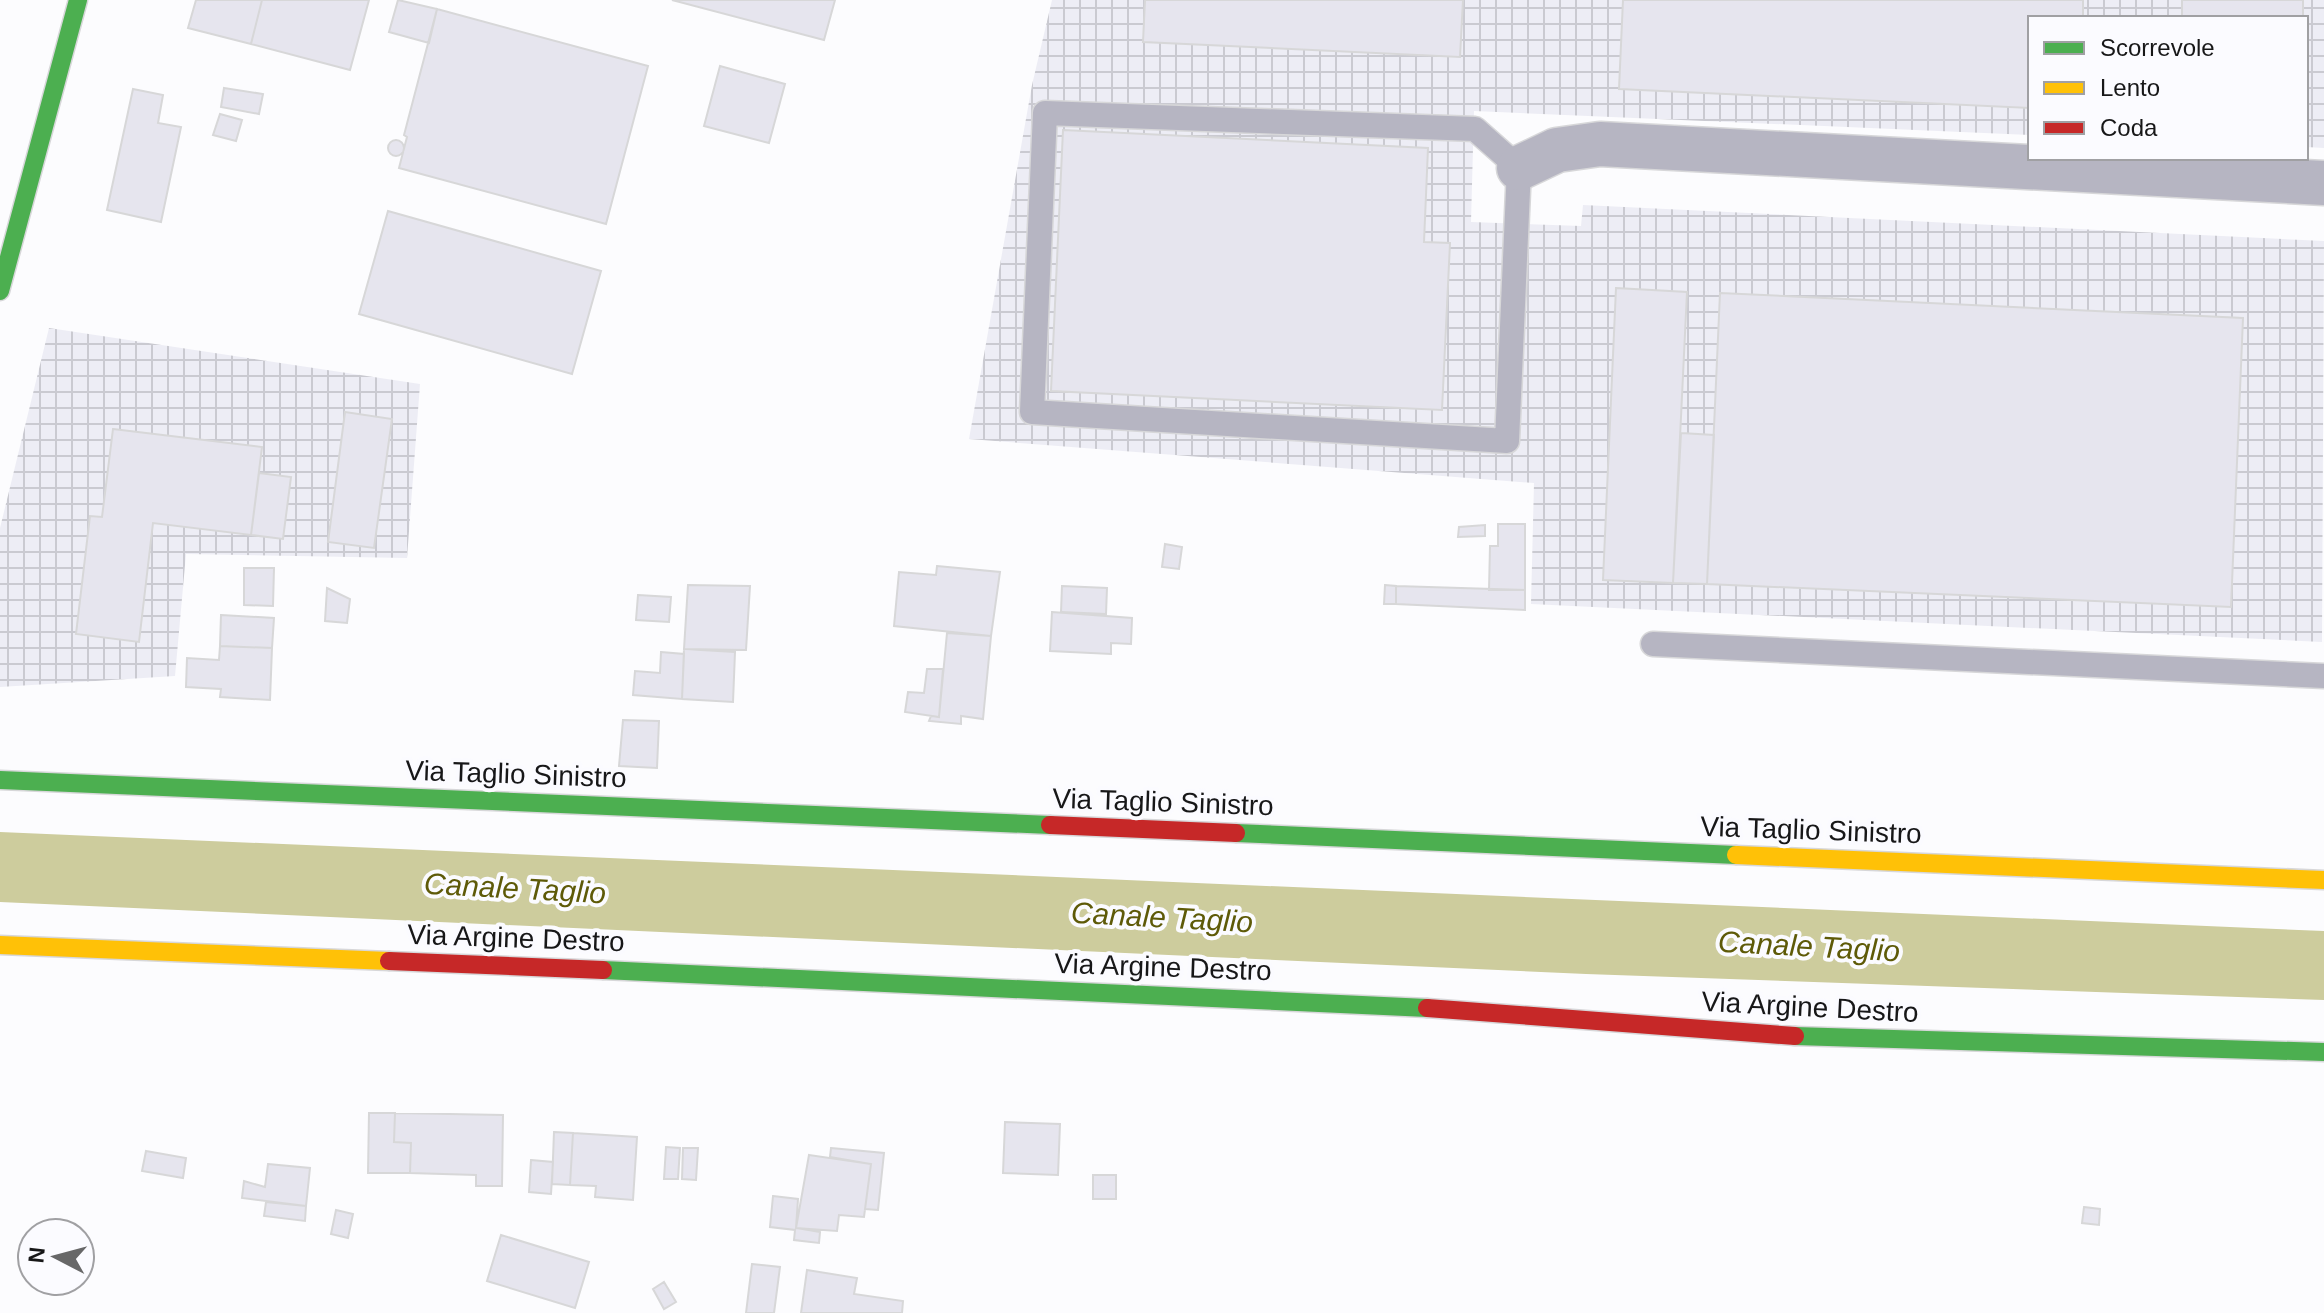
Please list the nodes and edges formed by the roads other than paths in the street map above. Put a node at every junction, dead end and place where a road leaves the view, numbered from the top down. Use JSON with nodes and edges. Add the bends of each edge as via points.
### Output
{"nodes":[{"id":1,"x":78,"y":0,"type":"edge"},
{"id":2,"x":1519,"y":168,"type":"junction"},
{"id":3,"x":2324,"y":183,"type":"edge"},
{"id":4,"x":0,"y":291,"type":"edge"},
{"id":5,"x":1653,"y":644,"type":"dead end"},
{"id":6,"x":2324,"y":676,"type":"edge"},
{"id":7,"x":0,"y":780,"type":"edge"},
{"id":8,"x":2324,"y":880,"type":"edge"},
{"id":9,"x":0,"y":945,"type":"edge"},
{"id":10,"x":2324,"y":1052,"type":"edge"}],
"edges":[{"from":1,"to":4,"type":"street"},
{"from":2,"to":2,"type":"lane","via":[[1507,441],[1032,412],[1045,113],[1475,129]]},
{"from":2,"to":3,"type":"street","via":[[1557,150],[1600,144]]},
{"from":5,"to":6,"type":"lane"},
{"from":7,"to":8,"type":"street","name":"Via Taglio Sinistro"},
{"from":9,"to":10,"type":"street","name":"Via Argine Destro","via":[[1359,1002],[1888,1041]]}]}
